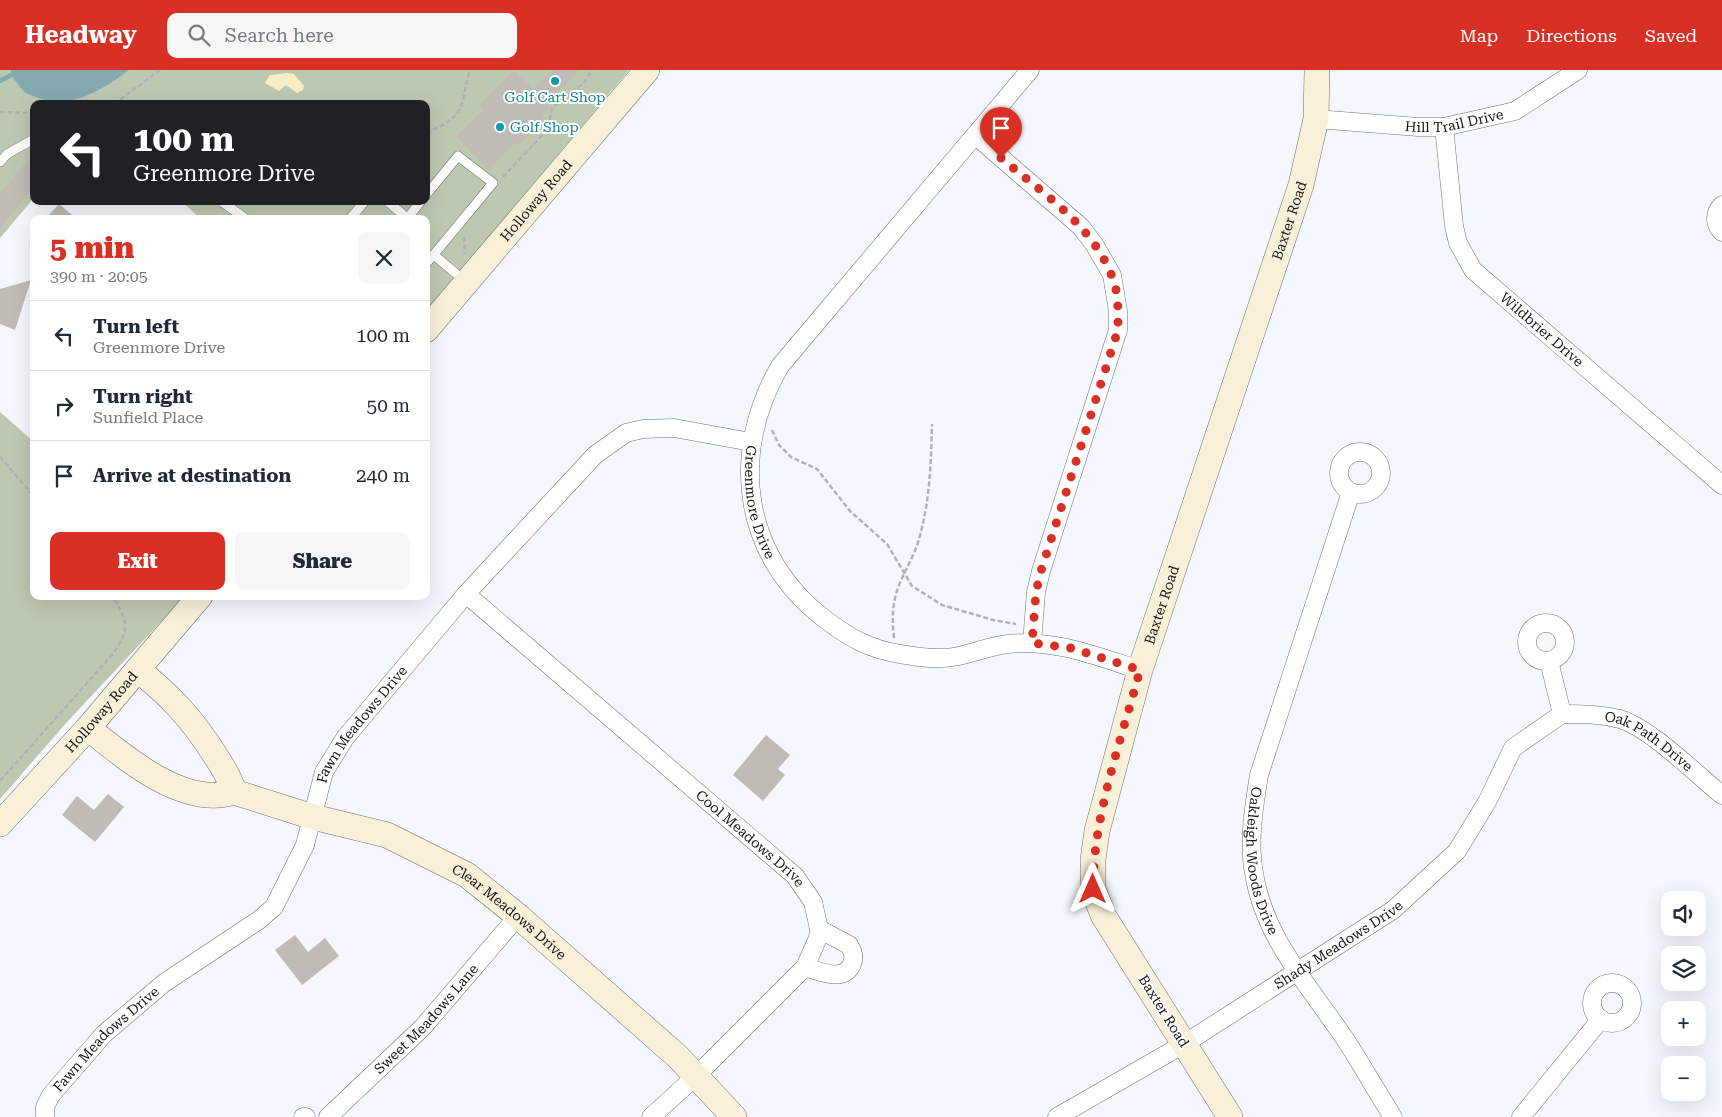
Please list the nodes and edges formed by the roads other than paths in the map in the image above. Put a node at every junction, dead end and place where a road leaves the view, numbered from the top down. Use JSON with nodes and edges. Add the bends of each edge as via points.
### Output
{"nodes":[{"id":1,"x":647,"y":70,"type":"edge"},
{"id":2,"x":1030,"y":70,"type":"edge"},
{"id":3,"x":1316,"y":70,"type":"edge"},
{"id":4,"x":1571,"y":72,"type":"edge"},
{"id":5,"x":1316,"y":119,"type":"junction"},
{"id":6,"x":1444,"y":127,"type":"junction"},
{"id":7,"x":975,"y":135,"type":"junction"},
{"id":8,"x":30,"y":141,"type":"edge"},
{"id":9,"x":0,"y":162,"type":"edge"},
{"id":10,"x":430,"y":190,"type":"edge"},
{"id":11,"x":227,"y":205,"type":"edge"},
{"id":12,"x":362,"y":205,"type":"edge"},
{"id":13,"x":392,"y":205,"type":"edge"},
{"id":14,"x":418,"y":205,"type":"edge"},
{"id":15,"x":1722,"y":205,"type":"edge"},
{"id":16,"x":240,"y":215,"type":"edge"},
{"id":17,"x":353,"y":215,"type":"edge"},
{"id":18,"x":403,"y":215,"type":"edge"},
{"id":19,"x":409,"y":215,"type":"edge"},
{"id":20,"x":1722,"y":232,"type":"edge"},
{"id":21,"x":434,"y":255,"type":"junction"},
{"id":22,"x":430,"y":260,"type":"edge"},
{"id":23,"x":466,"y":270,"type":"junction"},
{"id":24,"x":430,"y":324,"type":"edge"},
{"id":25,"x":751,"y":442,"type":"junction"},
{"id":26,"x":1722,"y":485,"type":"edge"},
{"id":27,"x":1351,"y":492,"type":"dead end"},
{"id":28,"x":466,"y":594,"type":"junction"},
{"id":29,"x":197,"y":600,"type":"edge"},
{"id":30,"x":1032,"y":643,"type":"junction"},
{"id":31,"x":1549,"y":660,"type":"dead end"},
{"id":32,"x":138,"y":670,"type":"junction"},
{"id":33,"x":1140,"y":670,"type":"junction"},
{"id":34,"x":1562,"y":714,"type":"junction"},
{"id":35,"x":88,"y":728,"type":"junction"},
{"id":36,"x":234,"y":792,"type":"junction"},
{"id":37,"x":1722,"y":795,"type":"edge"},
{"id":38,"x":313,"y":817,"type":"junction"},
{"id":39,"x":0,"y":824,"type":"edge"},
{"id":40,"x":518,"y":916,"type":"junction"},
{"id":41,"x":819,"y":929,"type":"junction"},
{"id":42,"x":805,"y":967,"type":"junction"},
{"id":43,"x":1295,"y":972,"type":"junction"},
{"id":44,"x":1600,"y":1019,"type":"dead end"},
{"id":45,"x":1184,"y":1044,"type":"junction"},
{"id":46,"x":697,"y":1075,"type":"junction"},
{"id":47,"x":45,"y":1117,"type":"edge"},
{"id":48,"x":328,"y":1117,"type":"edge"},
{"id":49,"x":651,"y":1117,"type":"edge"},
{"id":50,"x":734,"y":1117,"type":"edge"},
{"id":51,"x":1058,"y":1117,"type":"edge"},
{"id":52,"x":1230,"y":1117,"type":"edge"},
{"id":53,"x":1393,"y":1117,"type":"edge"},
{"id":54,"x":1521,"y":1117,"type":"edge"}],
"edges":[{"from":1,"to":23,"type":"street","name":"Holloway Road"},
{"from":2,"to":7,"type":"street","name":"Greenmore Drive"},
{"from":3,"to":5,"type":"street","name":"Baxter Road"},
{"from":4,"to":6,"type":"street","name":"Hill Trail Drive","via":[[1515,111]]},
{"from":5,"to":6,"type":"street","name":"Hill Trail Drive","via":[[1418,128]]},
{"from":5,"to":33,"type":"street","name":"Baxter Road","via":[[1301,185]]},
{"from":6,"to":26,"type":"street","name":"Wildbrier Drive","via":[[1454,226],[1458,243],[1472,270]]},
{"from":7,"to":25,"type":"street","name":"Greenmore Drive","via":[[780,366],[767,388]]},
{"from":7,"to":30,"type":"street","via":[[1081,226],[1104,259],[1116,294],[1118,330],[1041,571]]},
{"from":8,"to":9,"type":"lane","via":[[7,154]]},
{"from":10,"to":21,"type":"lane","via":[[458,156],[493,183]]},
{"from":11,"to":16,"type":"lane"},
{"from":12,"to":17,"type":"lane"},
{"from":13,"to":18,"type":"lane"},
{"from":14,"to":19,"type":"lane"},
{"from":15,"to":20,"type":"street","via":[[1716,213]]},
{"from":21,"to":22,"type":"lane"},
{"from":21,"to":23,"type":"lane"},
{"from":23,"to":24,"type":"street","name":"Holloway Road"},
{"from":25,"to":28,"type":"street","name":"Fawn Meadows Drive","via":[[674,428],[626,433],[595,455]]},
{"from":25,"to":30,"type":"street","name":"Greenmore Drive","via":[[750,492],[762,540],[796,594],[854,640],[878,649],[928,658],[952,657],[1006,644]]},
{"from":27,"to":43,"type":"street","name":"Oakleigh Woods Drive","via":[[1259,775],[1252,820],[1253,873],[1262,907]]},
{"from":28,"to":38,"type":"street","name":"Fawn Meadows Drive","via":[[332,756],[324,772]]},
{"from":28,"to":41,"type":"street","name":"Cool Meadows Drive","via":[[795,876],[813,902]]},
{"from":29,"to":32,"type":"street","name":"Holloway Road"},
{"from":30,"to":33,"type":"street","name":"Greenmore Drive","via":[[1071,648]]},
{"from":31,"to":34,"type":"street"},
{"from":32,"to":35,"type":"street","name":"Holloway Road"},
{"from":32,"to":36,"type":"street","via":[[169,695],[196,724],[231,779]]},
{"from":33,"to":45,"type":"street","name":"Baxter Road","via":[[1097,831],[1093,889],[1102,915]]},
{"from":34,"to":37,"type":"street","name":"Oak Path Drive","via":[[1593,714],[1622,720],[1648,735]]},
{"from":34,"to":43,"type":"street","name":"Shady Meadows Drive","via":[[1513,748],[1458,852],[1393,910]]},
{"from":35,"to":36,"type":"street","name":"Clear Meadows Drive","via":[[137,768],[187,791],[221,796]]},
{"from":35,"to":39,"type":"street","name":"Holloway Road"},
{"from":36,"to":38,"type":"street","name":"Clear Meadows Drive"},
{"from":38,"to":40,"type":"street","name":"Clear Meadows Drive","via":[[387,835],[467,875]]},
{"from":38,"to":47,"type":"street","name":"Fawn Meadows Drive","via":[[305,845],[274,906],[259,920],[164,983],[104,1034],[51,1095],[45,1107]]},
{"from":40,"to":46,"type":"street","name":"Clear Meadows Drive"},
{"from":40,"to":48,"type":"street","name":"Sweet Meadows Lane","via":[[423,1027]]},
{"from":41,"to":42,"type":"street"},
{"from":41,"to":42,"type":"street","via":[[849,945],[853,962],[848,971],[836,975]]},
{"from":42,"to":46,"type":"street"},
{"from":43,"to":45,"type":"street","name":"Shady Meadows Drive"},
{"from":43,"to":53,"type":"street","name":"Oakleigh Woods Drive","via":[[1346,1042]]},
{"from":44,"to":54,"type":"street"},
{"from":45,"to":51,"type":"street","name":"Shady Meadows Drive"},
{"from":45,"to":52,"type":"street","name":"Baxter Road"},
{"from":46,"to":49,"type":"street"},
{"from":46,"to":50,"type":"street","name":"Clear Meadows Drive"}]}
